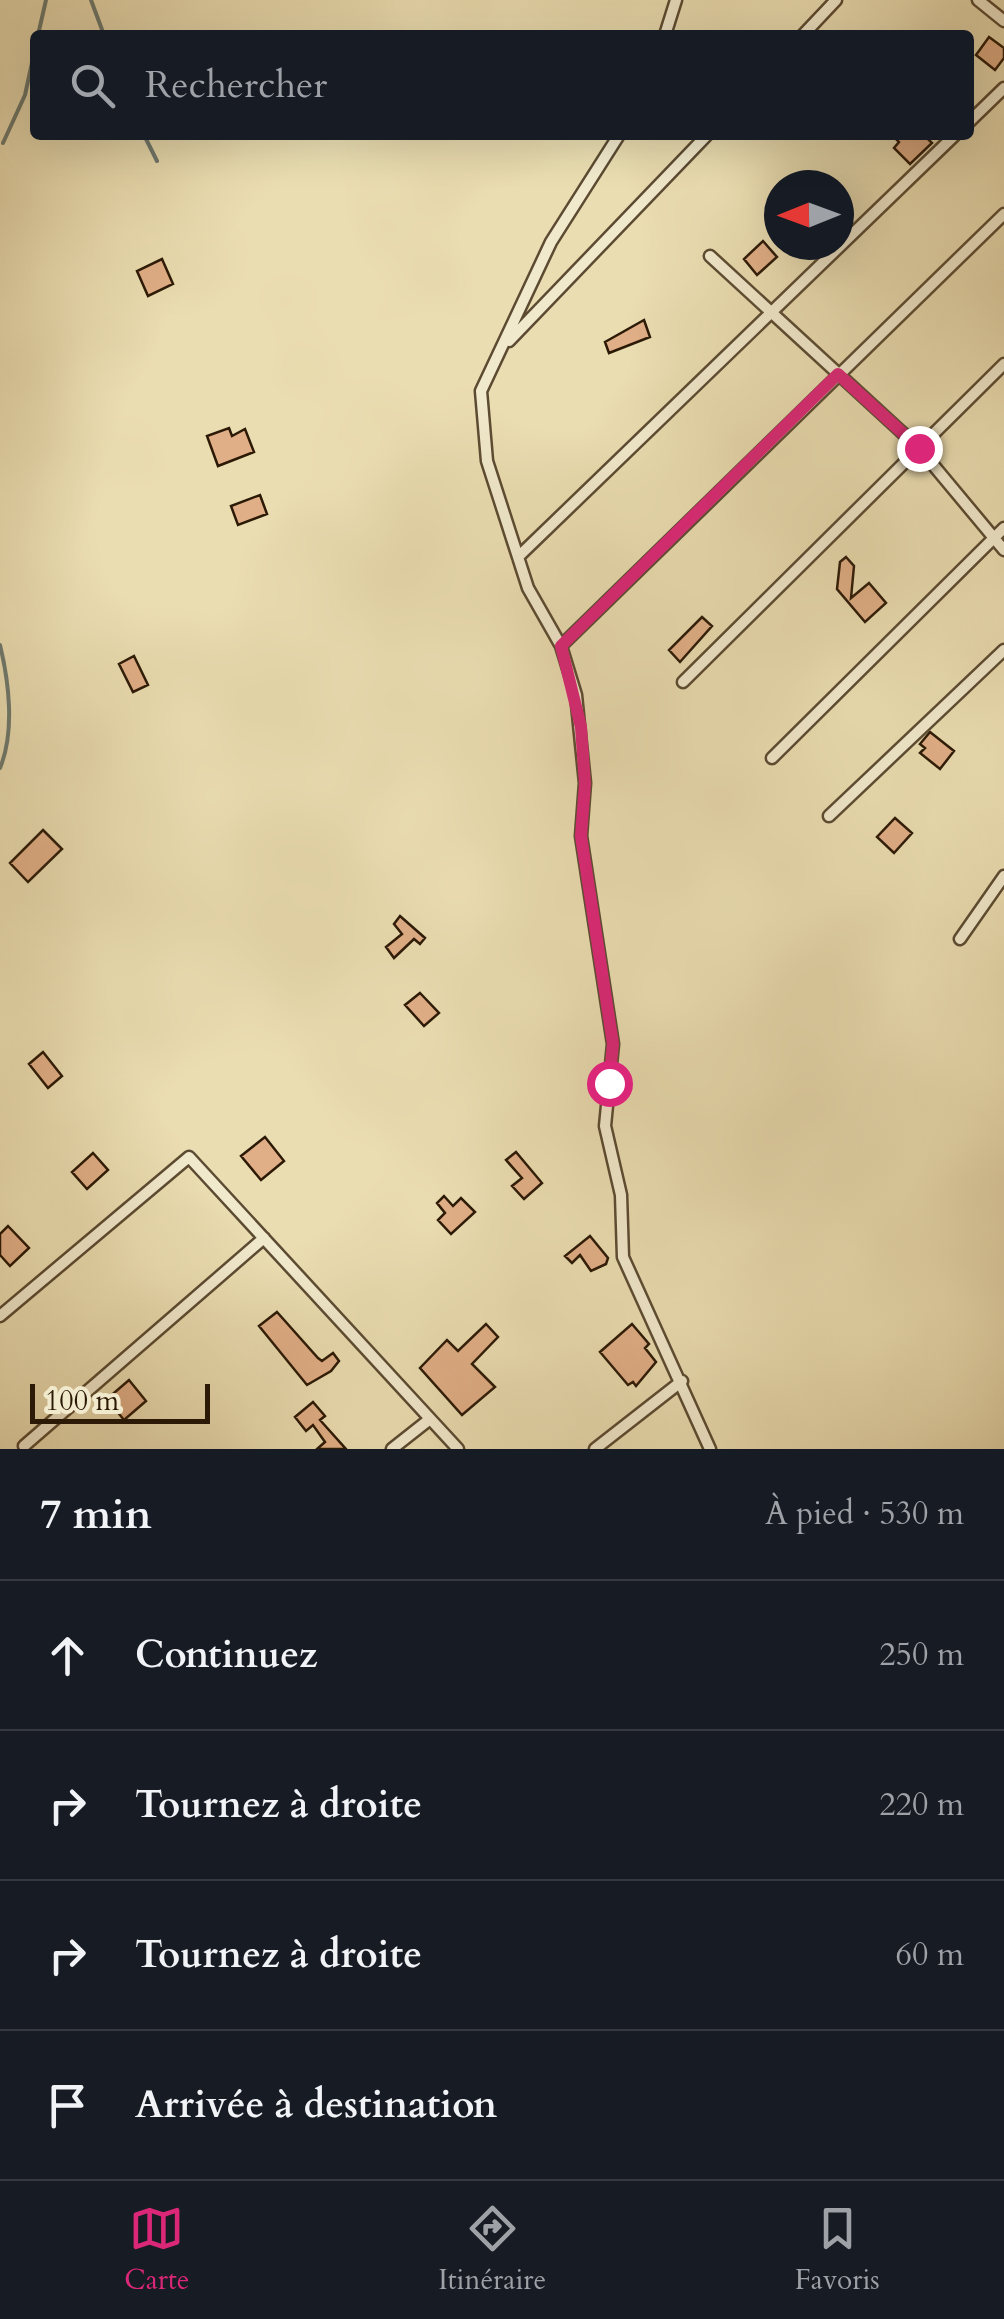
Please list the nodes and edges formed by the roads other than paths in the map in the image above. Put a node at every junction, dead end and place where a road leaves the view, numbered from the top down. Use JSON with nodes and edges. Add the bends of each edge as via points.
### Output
{"nodes":[{"id":1,"x":676,"y":0,"type":"edge"},
{"id":2,"x":836,"y":0,"type":"edge"},
{"id":3,"x":978,"y":0,"type":"edge"},
{"id":4,"x":1004,"y":21,"type":"edge"},
{"id":5,"x":667,"y":30,"type":"edge"},
{"id":6,"x":808,"y":30,"type":"edge"},
{"id":7,"x":1004,"y":88,"type":"edge"},
{"id":8,"x":974,"y":117,"type":"edge"},
{"id":9,"x":616,"y":140,"type":"edge"},
{"id":10,"x":702,"y":140,"type":"edge"},
{"id":11,"x":950,"y":140,"type":"edge"},
{"id":12,"x":1004,"y":214,"type":"edge"},
{"id":13,"x":710,"y":256,"type":"dead end"},
{"id":14,"x":772,"y":312,"type":"junction"},
{"id":15,"x":498,"y":352,"type":"junction"},
{"id":16,"x":1004,"y":364,"type":"edge"},
{"id":17,"x":838,"y":374,"type":"junction"},
{"id":18,"x":919,"y":448,"type":"junction"},
{"id":19,"x":1004,"y":528,"type":"edge"},
{"id":20,"x":993,"y":540,"type":"junction"},
{"id":21,"x":1004,"y":550,"type":"edge"},
{"id":22,"x":518,"y":556,"type":"junction"},
{"id":23,"x":561,"y":646,"type":"junction"},
{"id":24,"x":1004,"y":650,"type":"edge"},
{"id":25,"x":683,"y":682,"type":"dead end"},
{"id":26,"x":772,"y":758,"type":"dead end"},
{"id":27,"x":829,"y":816,"type":"dead end"},
{"id":28,"x":1004,"y":876,"type":"edge"},
{"id":29,"x":960,"y":939,"type":"dead end"},
{"id":30,"x":264,"y":1238,"type":"junction"},
{"id":31,"x":0,"y":1316,"type":"edge"},
{"id":32,"x":682,"y":1381,"type":"junction"},
{"id":33,"x":430,"y":1418,"type":"junction"},
{"id":34,"x":24,"y":1446,"type":"edge"},
{"id":35,"x":392,"y":1449,"type":"edge"},
{"id":36,"x":458,"y":1449,"type":"edge"},
{"id":37,"x":594,"y":1449,"type":"edge"},
{"id":38,"x":710,"y":1449,"type":"edge"}],
"edges":[{"from":1,"to":5,"type":"street"},
{"from":2,"to":6,"type":"street"},
{"from":3,"to":4,"type":"street"},
{"from":7,"to":8,"type":"street"},
{"from":9,"to":15,"type":"street","via":[[551,242]]},
{"from":10,"to":15,"type":"street"},
{"from":11,"to":14,"type":"street"},
{"from":12,"to":17,"type":"street"},
{"from":13,"to":14,"type":"street"},
{"from":14,"to":17,"type":"street"},
{"from":14,"to":22,"type":"street"},
{"from":15,"to":22,"type":"street","via":[[481,391],[487,461]]},
{"from":16,"to":18,"type":"street"},
{"from":17,"to":18,"type":"street"},
{"from":17,"to":23,"type":"street"},
{"from":18,"to":20,"type":"street"},
{"from":18,"to":25,"type":"street"},
{"from":19,"to":20,"type":"street"},
{"from":20,"to":21,"type":"street"},
{"from":20,"to":26,"type":"street"},
{"from":22,"to":23,"type":"street"},
{"from":23,"to":32,"type":"street","via":[[581,727],[581,836],[613,1044],[605,1126],[621,1195],[623,1257]]},
{"from":24,"to":27,"type":"street"},
{"from":28,"to":29,"type":"street"},
{"from":30,"to":31,"type":"street","via":[[189,1157]]},
{"from":30,"to":33,"type":"street"},
{"from":30,"to":34,"type":"street"},
{"from":32,"to":37,"type":"street"},
{"from":32,"to":38,"type":"street"},
{"from":33,"to":35,"type":"street"},
{"from":33,"to":36,"type":"street"}]}
